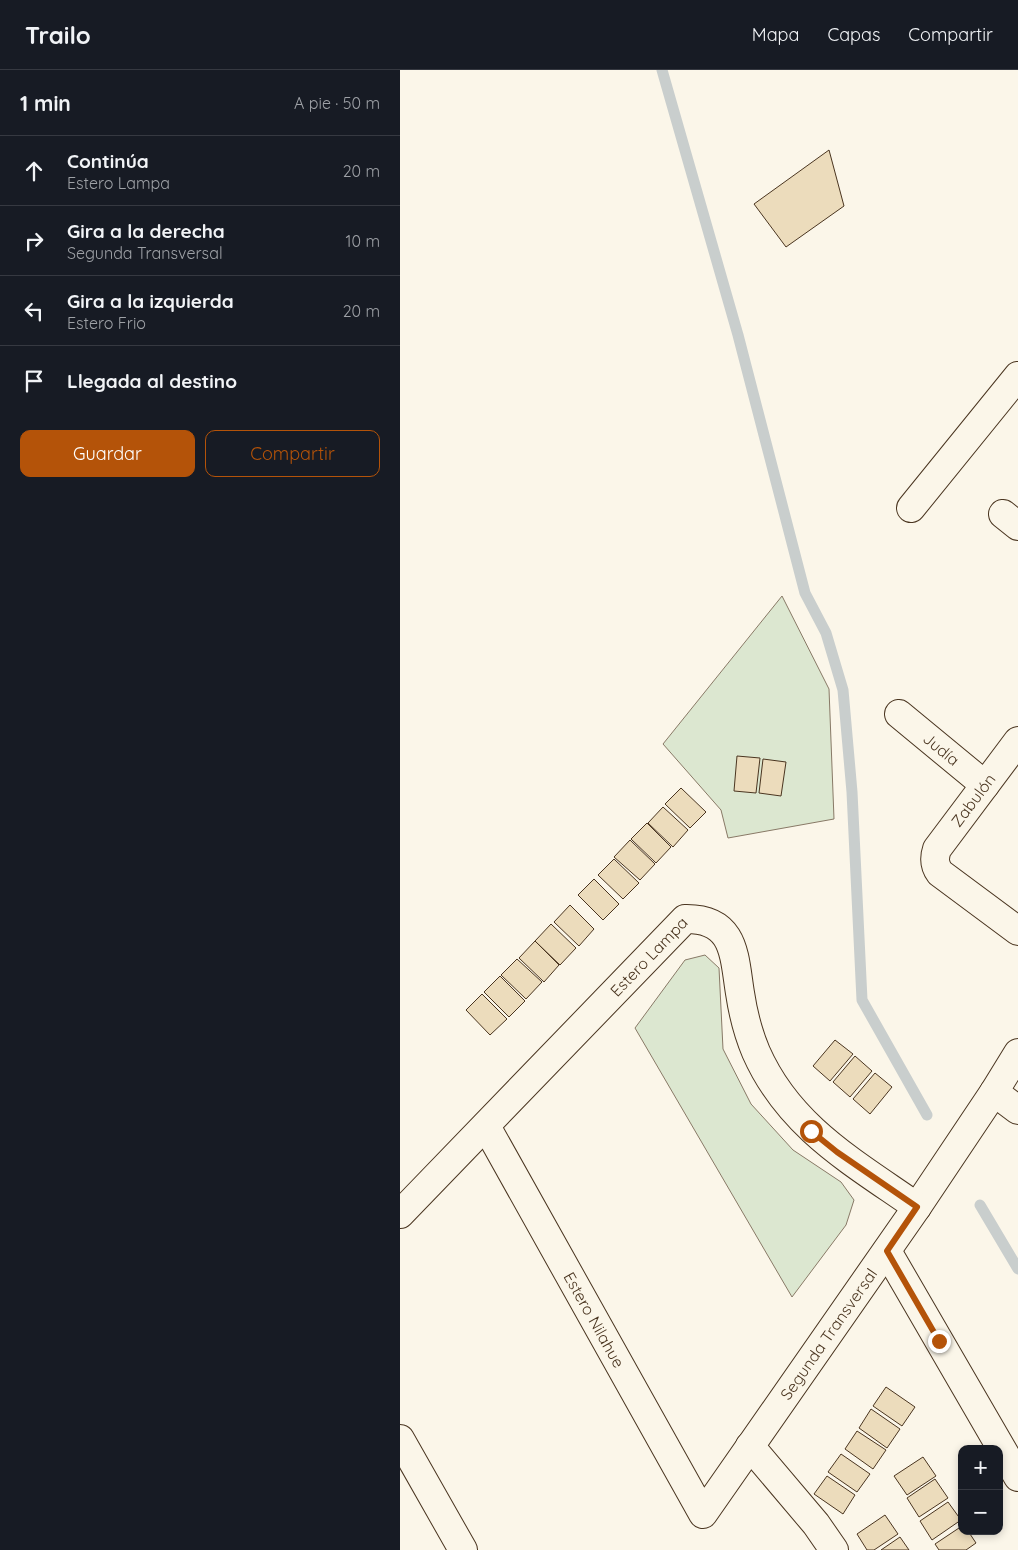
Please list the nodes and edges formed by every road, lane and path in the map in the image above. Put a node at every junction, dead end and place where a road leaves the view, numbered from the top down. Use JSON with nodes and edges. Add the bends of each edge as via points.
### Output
{"nodes":[{"id":1,"x":1018,"y":376,"type":"edge"},
{"id":2,"x":911,"y":508,"type":"dead end"},
{"id":3,"x":899,"y":714,"type":"dead end"},
{"id":4,"x":1018,"y":741,"type":"edge"},
{"id":5,"x":985,"y":784,"type":"junction"},
{"id":6,"x":1018,"y":931,"type":"edge"},
{"id":7,"x":1018,"y":1053,"type":"edge"},
{"id":8,"x":994,"y":1092,"type":"junction"},
{"id":9,"x":1018,"y":1110,"type":"edge"},
{"id":10,"x":486,"y":1126,"type":"junction"},
{"id":11,"x":917,"y":1207,"type":"junction"},
{"id":12,"x":400,"y":1214,"type":"edge"},
{"id":13,"x":887,"y":1251,"type":"junction"},
{"id":14,"x":400,"y":1439,"type":"edge"},
{"id":15,"x":750,"y":1446,"type":"junction"},
{"id":16,"x":1018,"y":1477,"type":"edge"},
{"id":17,"x":703,"y":1514,"type":"joint"},
{"id":18,"x":463,"y":1550,"type":"edge"},
{"id":19,"x":834,"y":1550,"type":"edge"}],
"edges":[{"from":1,"to":2,"type":"street"},
{"from":3,"to":5,"type":"street","name":"Judía"},
{"from":4,"to":5,"type":"street","name":"Zabulón"},
{"from":5,"to":6,"type":"street","name":"Zabulón","via":[[937,849],[935,862],[940,873]]},
{"from":7,"to":8,"type":"street","name":"Segunda Transversal"},
{"from":8,"to":9,"type":"street"},
{"from":8,"to":11,"type":"street","name":"Segunda Transversal"},
{"from":10,"to":11,"type":"street","name":"Estero Lampa","via":[[685,920],[699,919],[726,935],[733,948],[746,1022],[756,1051],[788,1106],[837,1152]]},
{"from":10,"to":12,"type":"street","name":"Estero Lampa"},
{"from":10,"to":17,"type":"street","name":"Estero Nilahue"},
{"from":11,"to":13,"type":"street","name":"Segunda Transversal"},
{"from":13,"to":15,"type":"street","name":"Segunda Transversal"},
{"from":13,"to":16,"type":"street"},
{"from":14,"to":18,"type":"street"},
{"from":15,"to":17,"type":"street","name":"Segunda Transversal"},
{"from":15,"to":19,"type":"street"}]}
